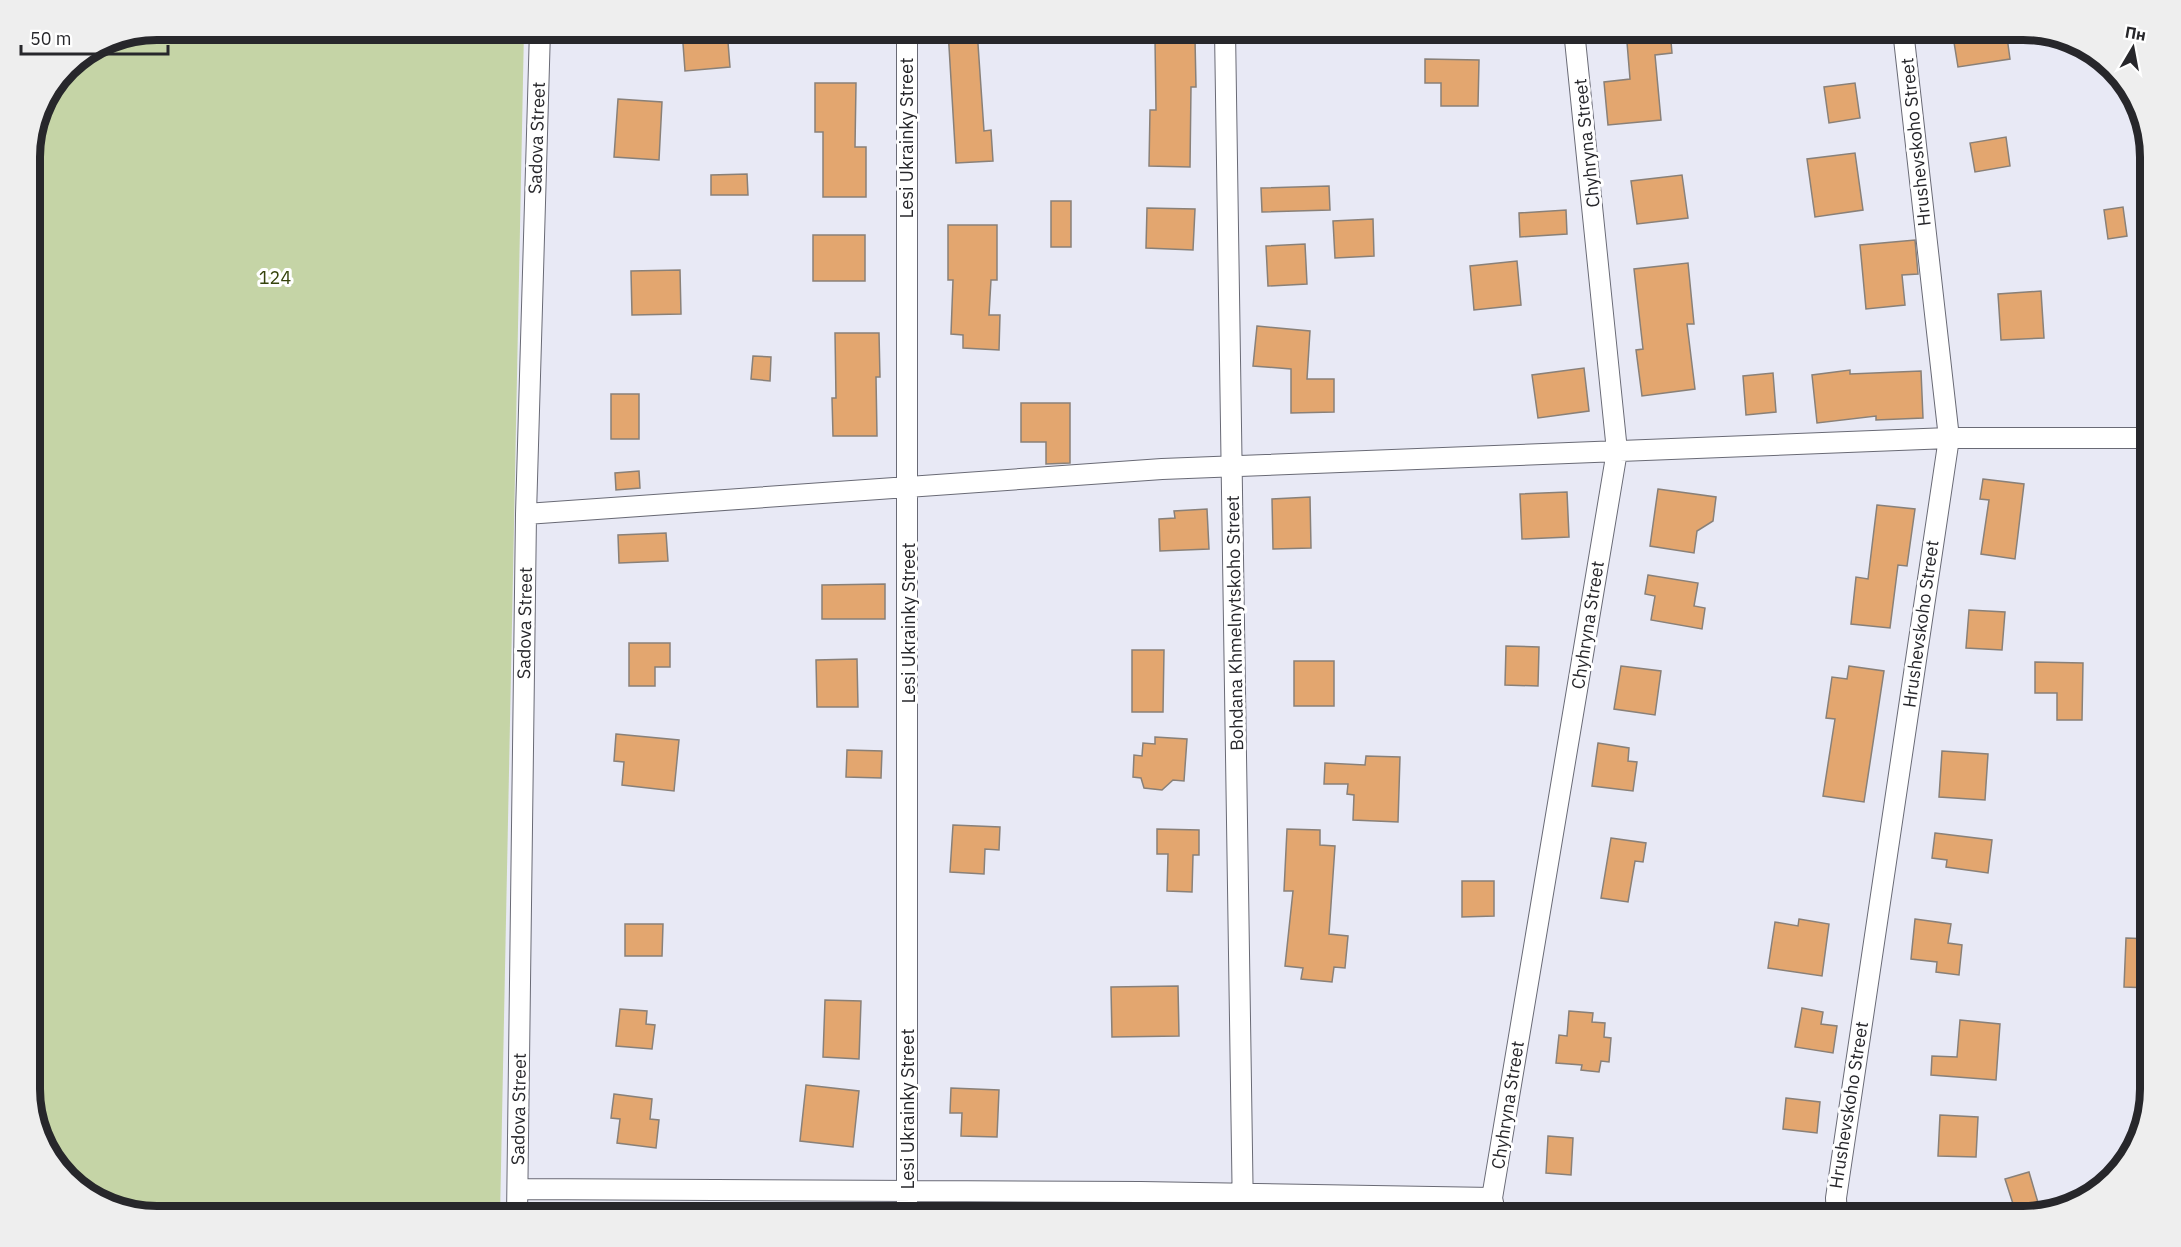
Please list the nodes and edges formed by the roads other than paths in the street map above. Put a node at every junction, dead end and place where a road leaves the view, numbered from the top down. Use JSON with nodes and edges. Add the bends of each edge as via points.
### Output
{"nodes":[{"id":1,"x":1225,"y":40,"type":"edge"},
{"id":2,"x":1575,"y":40,"type":"edge"},
{"id":3,"x":1904,"y":40,"type":"edge"},
{"id":4,"x":540,"y":41,"type":"edge"},
{"id":5,"x":907,"y":41,"type":"edge"},
{"id":6,"x":1949,"y":438,"type":"junction"},
{"id":7,"x":2140,"y":438,"type":"edge"},
{"id":8,"x":1617,"y":451,"type":"junction"},
{"id":9,"x":1233,"y":466,"type":"junction"},
{"id":10,"x":909,"y":485,"type":"junction"},
{"id":11,"x":526,"y":514,"type":"junction"},
{"id":12,"x":518,"y":1189,"type":"junction"},
{"id":13,"x":908,"y":1191,"type":"junction"},
{"id":14,"x":1243,"y":1195,"type":"junction"},
{"id":15,"x":517,"y":1206,"type":"edge"},
{"id":16,"x":907,"y":1206,"type":"edge"},
{"id":17,"x":1243,"y":1206,"type":"edge"},
{"id":18,"x":1473,"y":1206,"type":"edge"},
{"id":19,"x":1494,"y":1206,"type":"edge"},
{"id":20,"x":1836,"y":1206,"type":"edge"}],
"edges":[{"from":1,"to":9,"type":"street","name":"Bohdana Khmelnytskoho Street"},
{"from":2,"to":8,"type":"street","name":"Chyhryna Street"},
{"from":3,"to":6,"type":"street","name":"Hrushevskoho Street"},
{"from":4,"to":11,"type":"street","name":"Sadova Street"},
{"from":5,"to":10,"type":"street","name":"Lesi Ukrainky Street"},
{"from":6,"to":7,"type":"street"},
{"from":6,"to":8,"type":"street"},
{"from":6,"to":20,"type":"street","name":"Hrushevskoho Street"},
{"from":8,"to":9,"type":"street"},
{"from":8,"to":19,"type":"street","name":"Chyhryna Street"},
{"from":9,"to":10,"type":"street"},
{"from":9,"to":14,"type":"street","name":"Bohdana Khmelnytskoho Street"},
{"from":10,"to":11,"type":"street"},
{"from":10,"to":13,"type":"street","name":"Lesi Ukrainky Street"},
{"from":11,"to":12,"type":"street","name":"Sadova Street"},
{"from":12,"to":13,"type":"street"},
{"from":12,"to":15,"type":"street","name":"Sadova Street"},
{"from":13,"to":14,"type":"street"},
{"from":13,"to":16,"type":"street","name":"Lesi Ukrainky Street"},
{"from":14,"to":17,"type":"street","name":"Bohdana Khmelnytskoho Street"},
{"from":14,"to":18,"type":"street"}]}
